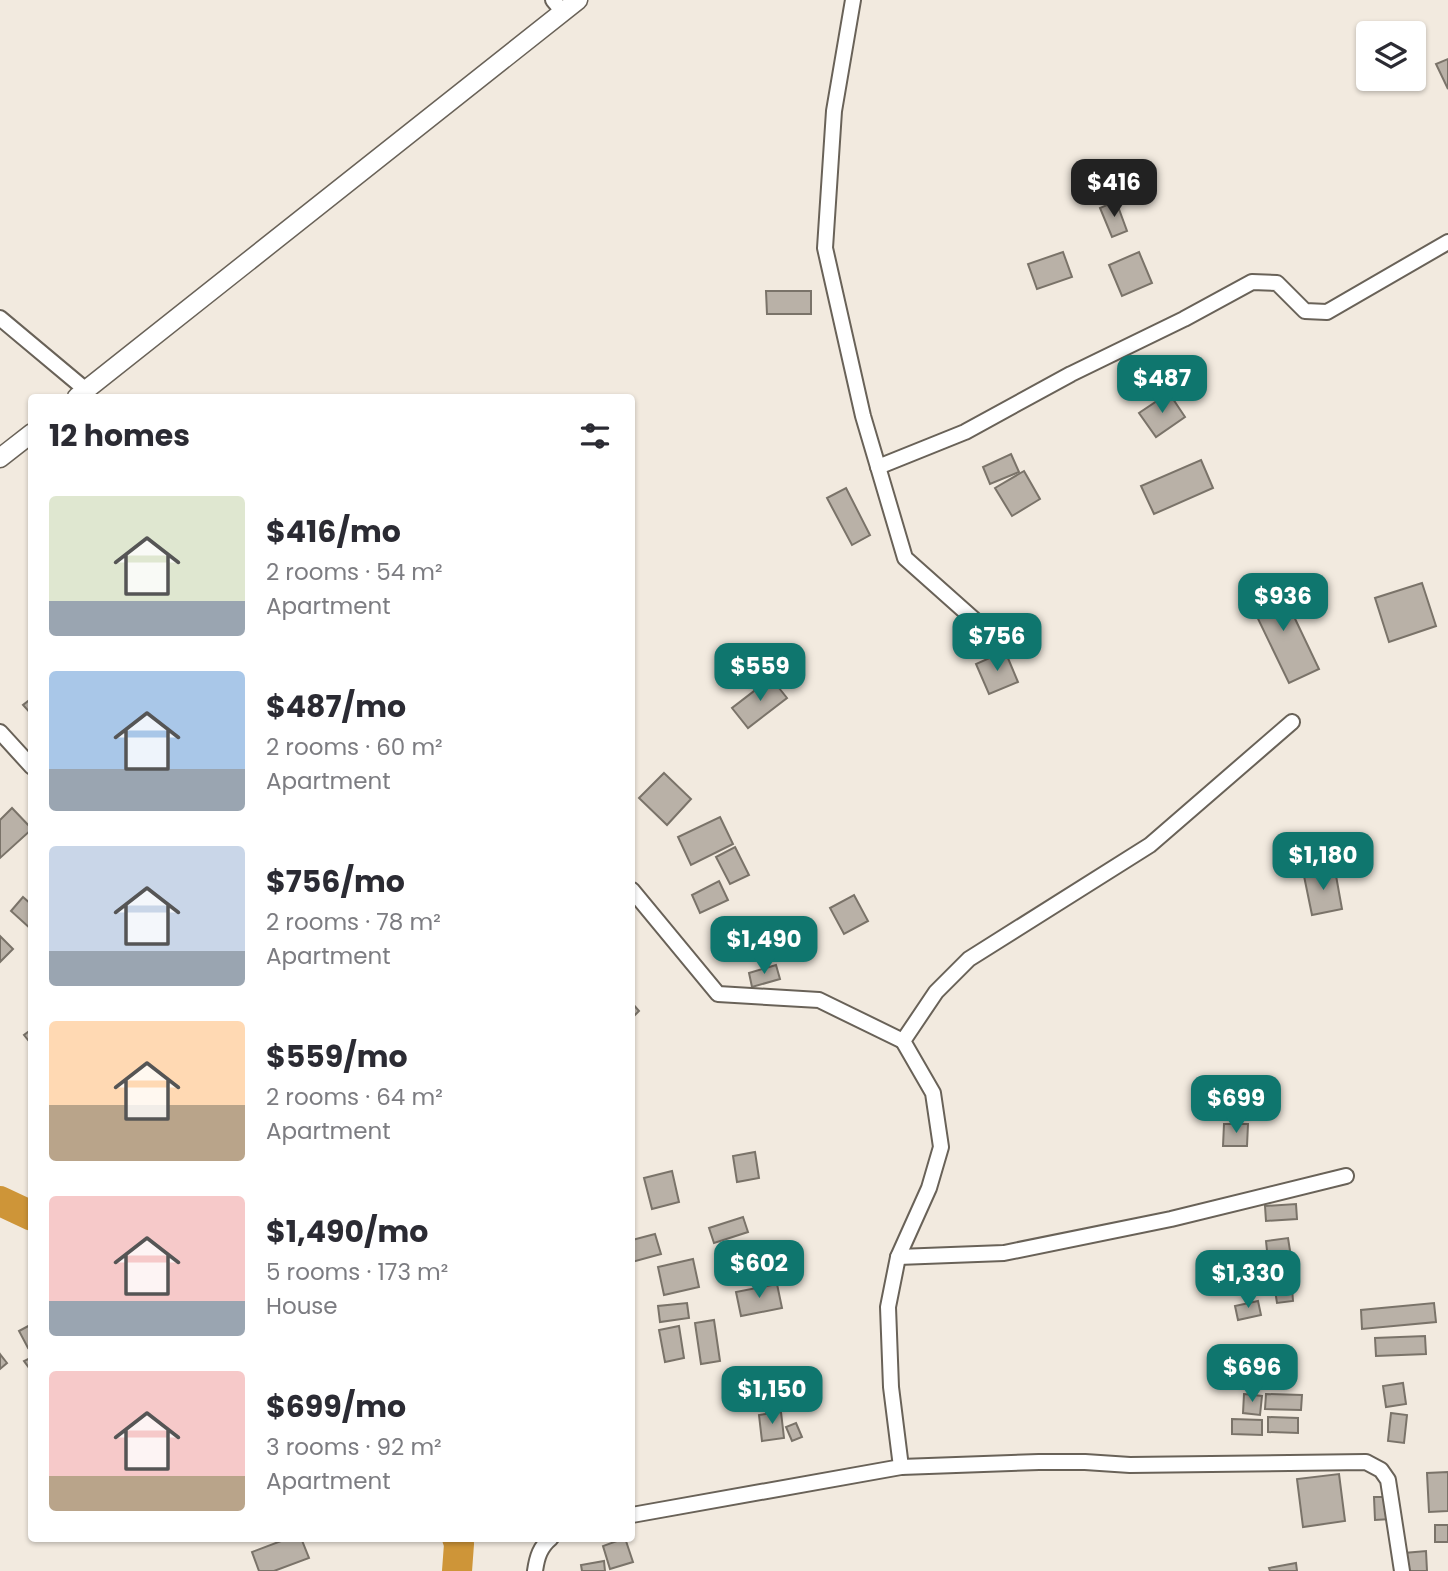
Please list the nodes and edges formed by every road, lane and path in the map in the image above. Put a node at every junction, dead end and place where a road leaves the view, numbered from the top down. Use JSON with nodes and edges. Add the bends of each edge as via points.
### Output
{"nodes":[{"id":1,"x":578,"y":0,"type":"edge"},
{"id":2,"x":853,"y":0,"type":"edge"},
{"id":3,"x":558,"y":6,"type":"edge"},
{"id":4,"x":1448,"y":243,"type":"edge"},
{"id":5,"x":0,"y":318,"type":"edge"},
{"id":6,"x":82,"y":394,"type":"edge"},
{"id":7,"x":28,"y":436,"type":"edge"},
{"id":8,"x":0,"y":458,"type":"edge"},
{"id":9,"x":878,"y":467,"type":"junction"},
{"id":10,"x":978,"y":623,"type":"dead end"},
{"id":11,"x":1292,"y":722,"type":"dead end"},
{"id":12,"x":0,"y":732,"type":"edge"},
{"id":13,"x":28,"y":763,"type":"edge"},
{"id":14,"x":635,"y":894,"type":"edge"},
{"id":15,"x":903,"y":1041,"type":"junction"},
{"id":16,"x":1346,"y":1175,"type":"dead end"},
{"id":17,"x":898,"y":1257,"type":"junction"},
{"id":18,"x":901,"y":1467,"type":"junction"},
{"id":19,"x":635,"y":1514,"type":"edge"},
{"id":20,"x":546,"y":1542,"type":"edge"},
{"id":21,"x":535,"y":1571,"type":"edge"},
{"id":22,"x":1402,"y":1571,"type":"edge"}],
"edges":[{"from":1,"to":3,"type":"street"},
{"from":2,"to":9,"type":"street","via":[[834,111],[825,248]]},
{"from":3,"to":6,"type":"street"},
{"from":4,"to":9,"type":"street","via":[[1327,312],[1305,311],[1277,283],[1252,282],[965,432]]},
{"from":5,"to":6,"type":"street"},
{"from":7,"to":8,"type":"street"},
{"from":9,"to":10,"type":"street","via":[[905,558]]},
{"from":11,"to":15,"type":"street","via":[[1150,845],[969,959],[936,992]]},
{"from":12,"to":13,"type":"street"},
{"from":14,"to":15,"type":"street","via":[[718,994],[819,1000]]},
{"from":15,"to":17,"type":"street","via":[[933,1093],[941,1147],[929,1188]]},
{"from":16,"to":17,"type":"street","via":[[1171,1219],[1004,1252]]},
{"from":17,"to":18,"type":"street","via":[[888,1307]]},
{"from":18,"to":19,"type":"street"},
{"from":18,"to":22,"type":"street","via":[[1366,1462],[1388,1480]]},
{"from":20,"to":21,"type":"street"}]}
